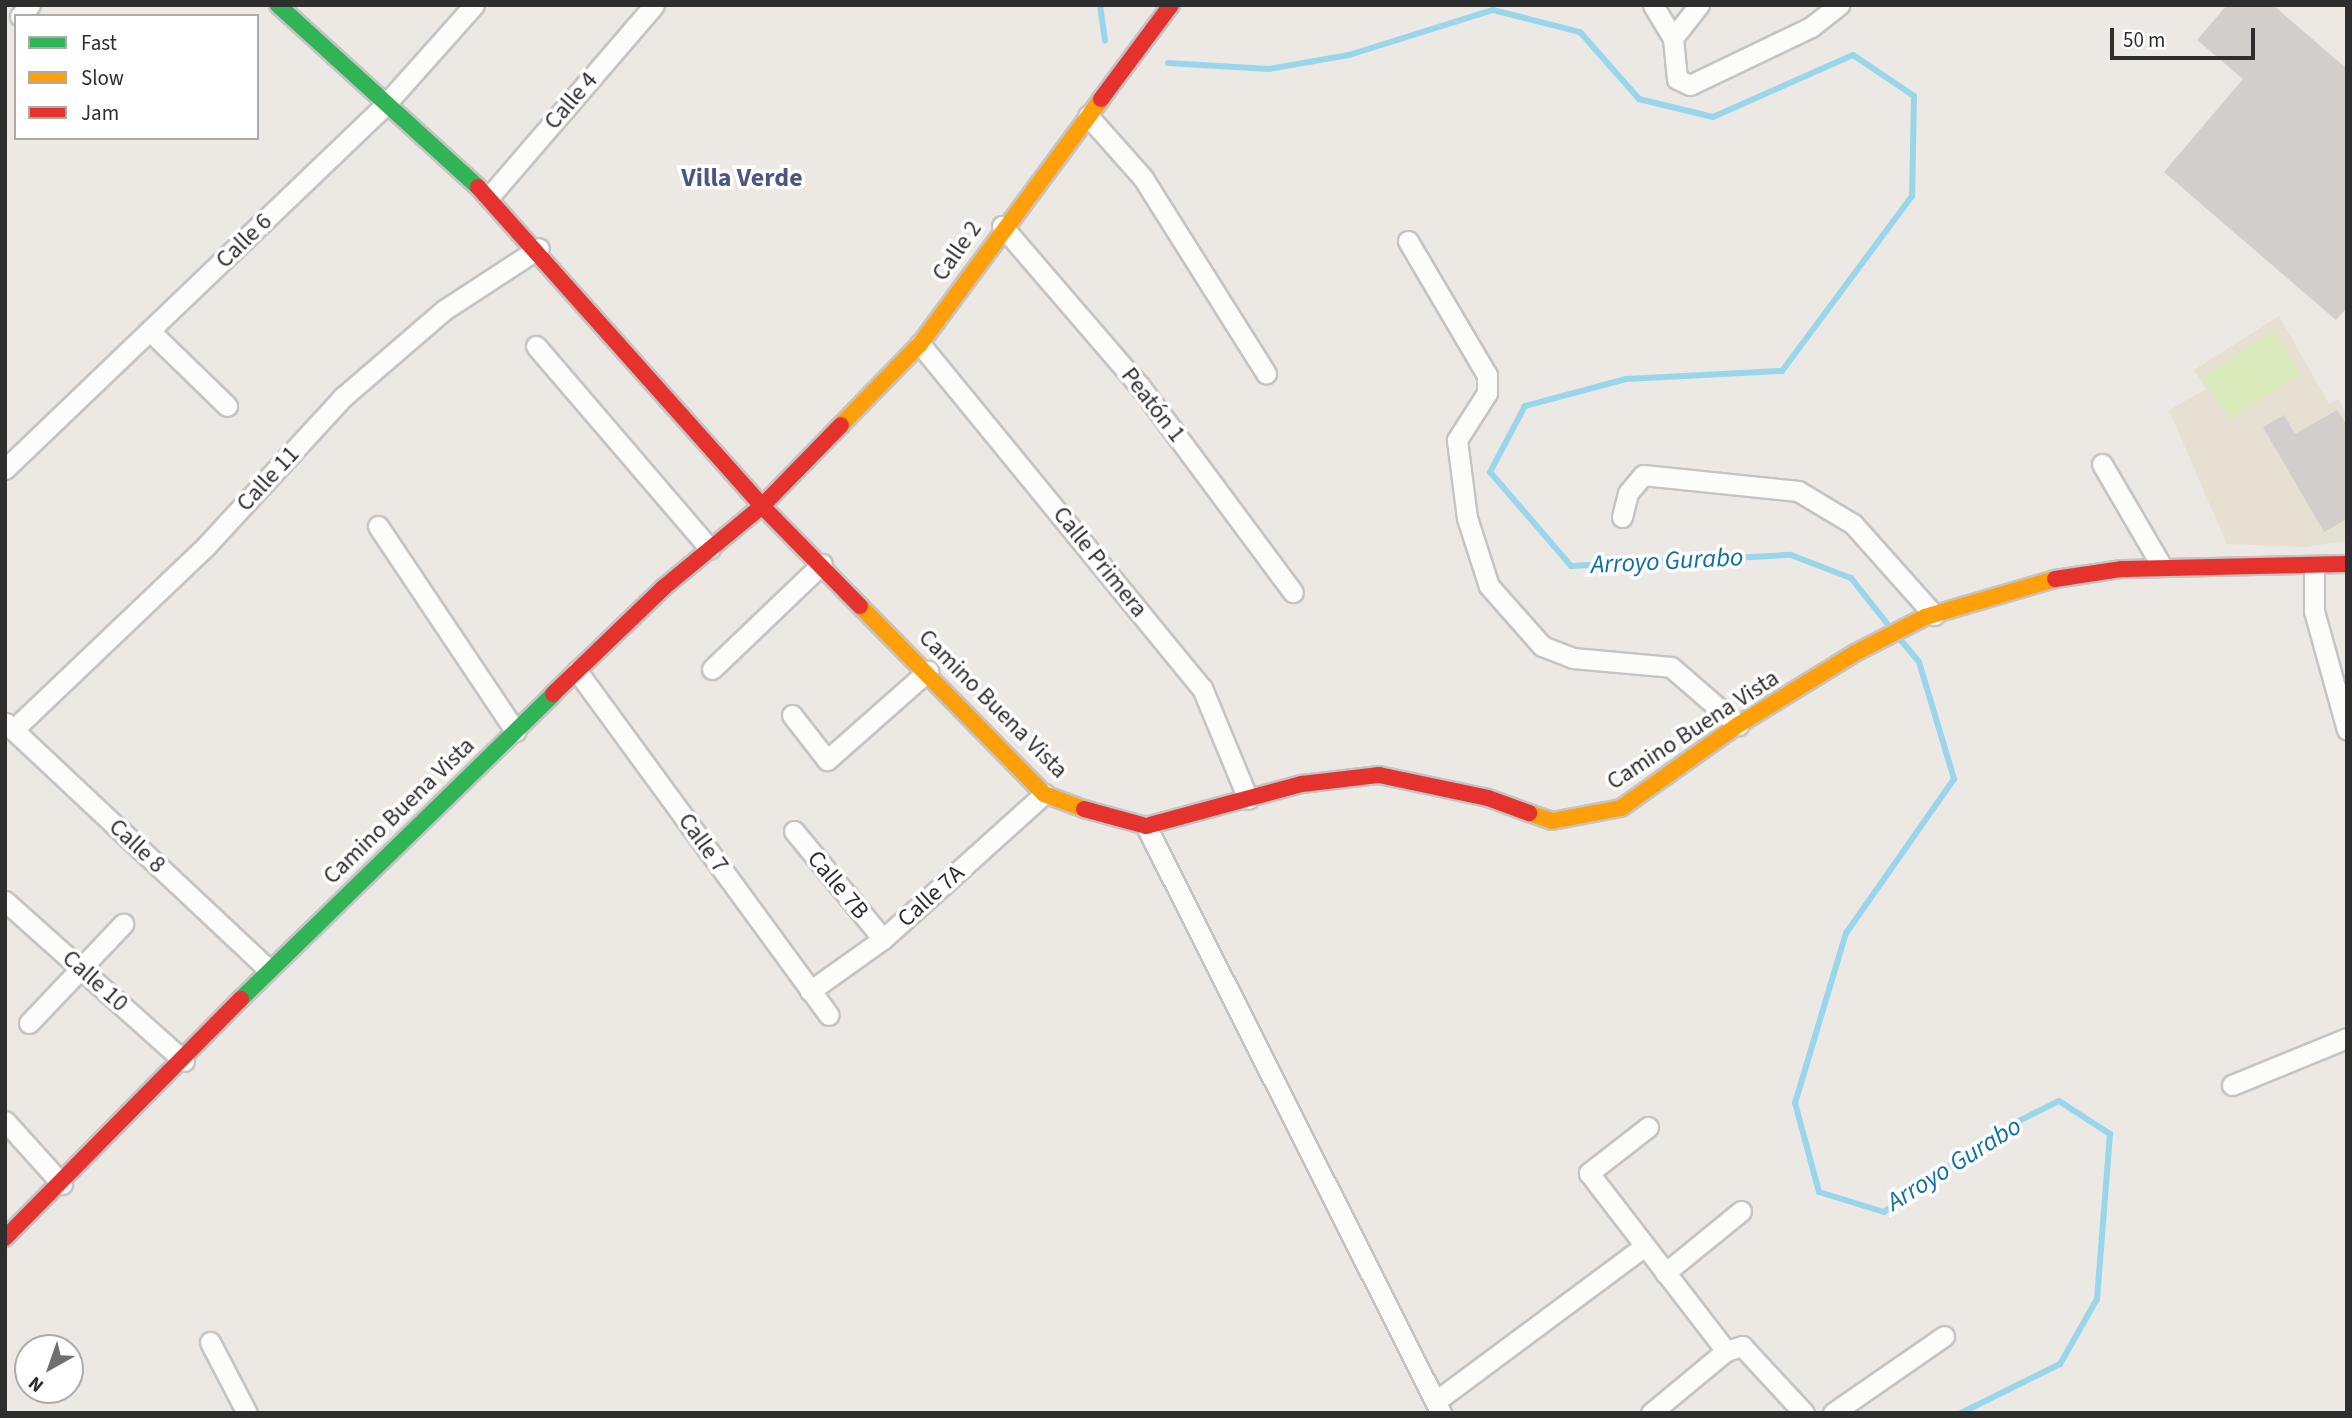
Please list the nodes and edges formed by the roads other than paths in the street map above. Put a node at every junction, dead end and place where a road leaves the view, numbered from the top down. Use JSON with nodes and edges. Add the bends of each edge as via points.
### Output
{"nodes":[{"id":1,"x":278,"y":5,"type":"edge"},
{"id":2,"x":474,"y":5,"type":"edge"},
{"id":3,"x":654,"y":5,"type":"edge"},
{"id":4,"x":1171,"y":5,"type":"edge"},
{"id":5,"x":1653,"y":5,"type":"edge"},
{"id":6,"x":1699,"y":5,"type":"edge"},
{"id":7,"x":1839,"y":5,"type":"edge"},
{"id":8,"x":1673,"y":38,"type":"junction"},
{"id":9,"x":384,"y":106,"type":"junction"},
{"id":10,"x":1088,"y":116,"type":"junction"},
{"id":11,"x":489,"y":197,"type":"junction"},
{"id":12,"x":1002,"y":226,"type":"junction"},
{"id":13,"x":1408,"y":242,"type":"dead end"},
{"id":14,"x":539,"y":248,"type":"junction"},
{"id":15,"x":151,"y":332,"type":"junction"},
{"id":16,"x":920,"y":344,"type":"junction"},
{"id":17,"x":536,"y":346,"type":"dead end"},
{"id":18,"x":1266,"y":373,"type":"dead end"},
{"id":19,"x":227,"y":406,"type":"dead end"},
{"id":20,"x":2102,"y":464,"type":"dead end"},
{"id":21,"x":5,"y":468,"type":"edge"},
{"id":22,"x":761,"y":506,"type":"junction"},
{"id":23,"x":1622,"y":517,"type":"dead end"},
{"id":24,"x":378,"y":526,"type":"dead end"},
{"id":25,"x":710,"y":549,"type":"junction"},
{"id":26,"x":822,"y":564,"type":"junction"},
{"id":27,"x":2347,"y":564,"type":"edge"},
{"id":28,"x":2161,"y":565,"type":"junction"},
{"id":29,"x":2314,"y":567,"type":"junction"},
{"id":30,"x":1293,"y":592,"type":"dead end"},
{"id":31,"x":1930,"y":616,"type":"junction"},
{"id":32,"x":712,"y":669,"type":"dead end"},
{"id":33,"x":577,"y":671,"type":"junction"},
{"id":34,"x":928,"y":671,"type":"junction"},
{"id":35,"x":792,"y":715,"type":"dead end"},
{"id":36,"x":9,"y":726,"type":"edge"},
{"id":37,"x":1738,"y":726,"type":"junction"},
{"id":38,"x":2347,"y":730,"type":"edge"},
{"id":39,"x":515,"y":731,"type":"junction"},
{"id":40,"x":1044,"y":794,"type":"junction"},
{"id":41,"x":1248,"y":799,"type":"junction"},
{"id":42,"x":1146,"y":826,"type":"junction"},
{"id":43,"x":794,"y":831,"type":"dead end"},
{"id":44,"x":5,"y":901,"type":"edge"},
{"id":45,"x":123,"y":924,"type":"dead end"},
{"id":46,"x":883,"y":939,"type":"junction"},
{"id":47,"x":81,"y":969,"type":"junction"},
{"id":48,"x":268,"y":969,"type":"junction"},
{"id":49,"x":810,"y":990,"type":"junction"},
{"id":50,"x":829,"y":1015,"type":"dead end"},
{"id":51,"x":29,"y":1023,"type":"dead end"},
{"id":52,"x":2347,"y":1038,"type":"edge"},
{"id":53,"x":184,"y":1061,"type":"junction"},
{"id":54,"x":2232,"y":1085,"type":"dead end"},
{"id":55,"x":5,"y":1121,"type":"edge"},
{"id":56,"x":1648,"y":1127,"type":"dead end"},
{"id":57,"x":62,"y":1184,"type":"junction"},
{"id":58,"x":1741,"y":1212,"type":"dead end"},
{"id":59,"x":5,"y":1238,"type":"edge"},
{"id":60,"x":1645,"y":1246,"type":"junction"},
{"id":61,"x":1665,"y":1273,"type":"junction"},
{"id":62,"x":1944,"y":1336,"type":"dead end"},
{"id":63,"x":210,"y":1342,"type":"dead end"},
{"id":64,"x":1726,"y":1351,"type":"junction"},
{"id":65,"x":1438,"y":1407,"type":"edge"},
{"id":66,"x":247,"y":1413,"type":"edge"},
{"id":67,"x":1651,"y":1413,"type":"edge"},
{"id":68,"x":1804,"y":1413,"type":"edge"},
{"id":69,"x":1833,"y":1413,"type":"edge"}],
"edges":[{"from":1,"to":9,"type":"street"},
{"from":2,"to":9,"type":"street","name":"Calle 6"},
{"from":3,"to":11,"type":"street","name":"Calle 4"},
{"from":4,"to":10,"type":"street","name":"Calle 2"},
{"from":5,"to":8,"type":"street"},
{"from":6,"to":8,"type":"street"},
{"from":7,"to":8,"type":"street","via":[[1811,27],[1696,84],[1677,79]]},
{"from":9,"to":11,"type":"street"},
{"from":9,"to":15,"type":"street","name":"Calle 6"},
{"from":10,"to":12,"type":"street","name":"Calle 2"},
{"from":10,"to":18,"type":"street","via":[[1143,178]]},
{"from":11,"to":14,"type":"street"},
{"from":12,"to":16,"type":"street","name":"Calle 2"},
{"from":12,"to":30,"type":"street","name":"Peatón 1","via":[[1139,385]]},
{"from":13,"to":37,"type":"street","via":[[1487,375],[1487,393],[1457,440],[1467,518],[1489,586],[1542,646],[1573,658],[1671,667]]},
{"from":14,"to":22,"type":"street"},
{"from":14,"to":36,"type":"street","name":"Calle 11","via":[[444,310],[343,397],[207,545]]},
{"from":15,"to":19,"type":"street"},
{"from":15,"to":21,"type":"street","name":"Calle 6"},
{"from":16,"to":22,"type":"street","name":"Calle 2"},
{"from":16,"to":41,"type":"street","name":"Calle Primera","via":[[1202,688]]},
{"from":17,"to":25,"type":"street"},
{"from":20,"to":28,"type":"street"},
{"from":22,"to":25,"type":"street","name":"Camino Buena Vista"},
{"from":22,"to":26,"type":"street","name":"Camino Buena Vista"},
{"from":23,"to":31,"type":"street","via":[[1628,493],[1643,475],[1798,491],[1853,524]]},
{"from":24,"to":39,"type":"street"},
{"from":25,"to":33,"type":"street","name":"Camino Buena Vista"},
{"from":26,"to":32,"type":"street"},
{"from":26,"to":34,"type":"street","name":"Camino Buena Vista"},
{"from":27,"to":29,"type":"street","name":"Camino Buena Vista"},
{"from":28,"to":29,"type":"street","name":"Camino Buena Vista"},
{"from":28,"to":31,"type":"street","name":"Camino Buena Vista","via":[[2032,583]]},
{"from":29,"to":38,"type":"street","via":[[2314,611]]},
{"from":31,"to":37,"type":"street","name":"Camino Buena Vista","via":[[1855,653]]},
{"from":33,"to":39,"type":"street","name":"Camino Buena Vista"},
{"from":33,"to":49,"type":"street","name":"Calle 7"},
{"from":34,"to":35,"type":"street","via":[[827,760]]},
{"from":34,"to":40,"type":"street","name":"Camino Buena Vista"},
{"from":36,"to":48,"type":"street","name":"Calle 8"},
{"from":37,"to":41,"type":"street","name":"Camino Buena Vista","via":[[1621,808],[1552,821],[1488,798],[1379,775],[1302,783]]},
{"from":39,"to":48,"type":"street","name":"Camino Buena Vista"},
{"from":40,"to":42,"type":"street","name":"Camino Buena Vista"},
{"from":40,"to":46,"type":"street","name":"Calle 7A"},
{"from":41,"to":42,"type":"street","name":"Camino Buena Vista"},
{"from":42,"to":65,"type":"street"},
{"from":43,"to":46,"type":"street","name":"Calle 7B"},
{"from":44,"to":47,"type":"street","name":"Calle 10"},
{"from":45,"to":47,"type":"street"},
{"from":46,"to":49,"type":"street","name":"Calle 7A"},
{"from":47,"to":51,"type":"street"},
{"from":47,"to":53,"type":"street","name":"Calle 10"},
{"from":48,"to":53,"type":"street","name":"Camino Buena Vista"},
{"from":49,"to":50,"type":"street","name":"Calle 7"},
{"from":52,"to":54,"type":"street"},
{"from":53,"to":57,"type":"street","name":"Camino Buena Vista"},
{"from":55,"to":57,"type":"street"},
{"from":56,"to":60,"type":"street","via":[[1589,1173]]},
{"from":57,"to":59,"type":"street","name":"Camino Buena Vista"},
{"from":58,"to":61,"type":"street"},
{"from":60,"to":61,"type":"street"},
{"from":60,"to":65,"type":"street"},
{"from":61,"to":64,"type":"street"},
{"from":62,"to":69,"type":"street"},
{"from":63,"to":66,"type":"street"},
{"from":64,"to":67,"type":"street"},
{"from":64,"to":68,"type":"street","via":[[1748,1348]]}]}
